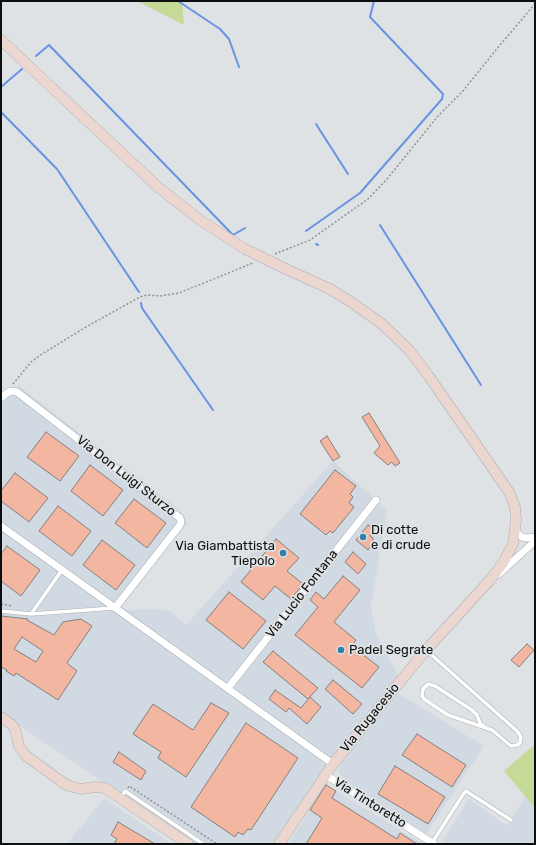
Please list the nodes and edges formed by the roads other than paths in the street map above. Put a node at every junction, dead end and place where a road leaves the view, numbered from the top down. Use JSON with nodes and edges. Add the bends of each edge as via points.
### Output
{"nodes":[{"id":1,"x":1,"y":40,"type":"edge"},
{"id":2,"x":4,"y":396,"type":"edge"},
{"id":3,"x":376,"y":500,"type":"dead end"},
{"id":4,"x":1,"y":526,"type":"edge"},
{"id":5,"x":518,"y":533,"type":"junction"},
{"id":6,"x":535,"y":537,"type":"edge"},
{"id":7,"x":535,"y":541,"type":"edge"},
{"id":8,"x":62,"y":570,"type":"junction"},
{"id":9,"x":470,"y":602,"type":"junction"},
{"id":10,"x":115,"y":608,"type":"junction"},
{"id":11,"x":1,"y":610,"type":"edge"},
{"id":12,"x":31,"y":614,"type":"junction"},
{"id":13,"x":426,"y":650,"type":"junction"},
{"id":14,"x":228,"y":688,"type":"junction"},
{"id":15,"x":1,"y":718,"type":"edge"},
{"id":16,"x":485,"y":727,"type":"junction"},
{"id":17,"x":333,"y":764,"type":"junction"},
{"id":18,"x":326,"y":775,"type":"junction"},
{"id":19,"x":137,"y":804,"type":"junction"},
{"id":20,"x":511,"y":820,"type":"dead end"},
{"id":21,"x":280,"y":843,"type":"edge"},
{"id":22,"x":433,"y":843,"type":"edge"},
{"id":23,"x":188,"y":844,"type":"edge"},
{"id":24,"x":204,"y":844,"type":"edge"}],
"edges":[{"from":1,"to":5,"type":"main road","name":"Via Rugacesio","bridge":true,"via":[[158,187],[205,223],[245,249],[352,302],[382,324],[409,350],[509,492],[516,511]]},
{"from":2,"to":10,"type":"street","name":"Via Don Luigi Sturzo","via":[[11,391],[17,392],[179,516],[180,525]]},
{"from":3,"to":14,"type":"street","name":"Via Lucio Fontana"},
{"from":4,"to":8,"type":"street"},
{"from":5,"to":6,"type":"street","via":[[527,538]]},
{"from":5,"to":9,"type":"main road","name":"Via Rugacesio","via":[[506,559]]},
{"from":7,"to":9,"type":"street"},
{"from":8,"to":10,"type":"street"},
{"from":8,"to":12,"type":"lane"},
{"from":9,"to":13,"type":"main road","name":"Via Rugacesio"},
{"from":10,"to":12,"type":"lane"},
{"from":10,"to":14,"type":"street"},
{"from":11,"to":12,"type":"lane"},
{"from":13,"to":16,"type":"lane","via":[[517,731],[521,737],[520,742],[511,746],[495,731]]},
{"from":13,"to":17,"type":"main road","name":"Via Rugacesio"},
{"from":14,"to":17,"type":"street"},
{"from":15,"to":19,"type":"main road","via":[[11,724],[25,755],[65,784],[81,789],[105,788]]},
{"from":16,"to":16,"type":"lane","via":[[472,710],[435,686],[428,684],[423,689],[424,700],[448,715]]},
{"from":17,"to":18,"type":"main road","name":"Via Rugacesio"},
{"from":18,"to":21,"type":"main road","name":"Via Rugacesio"},
{"from":18,"to":22,"type":"street","name":"Via Tintoretto"},
{"from":19,"to":23,"type":"main road"},
{"from":19,"to":24,"type":"lane"},
{"from":20,"to":22,"type":"lane","via":[[466,791]]}]}
